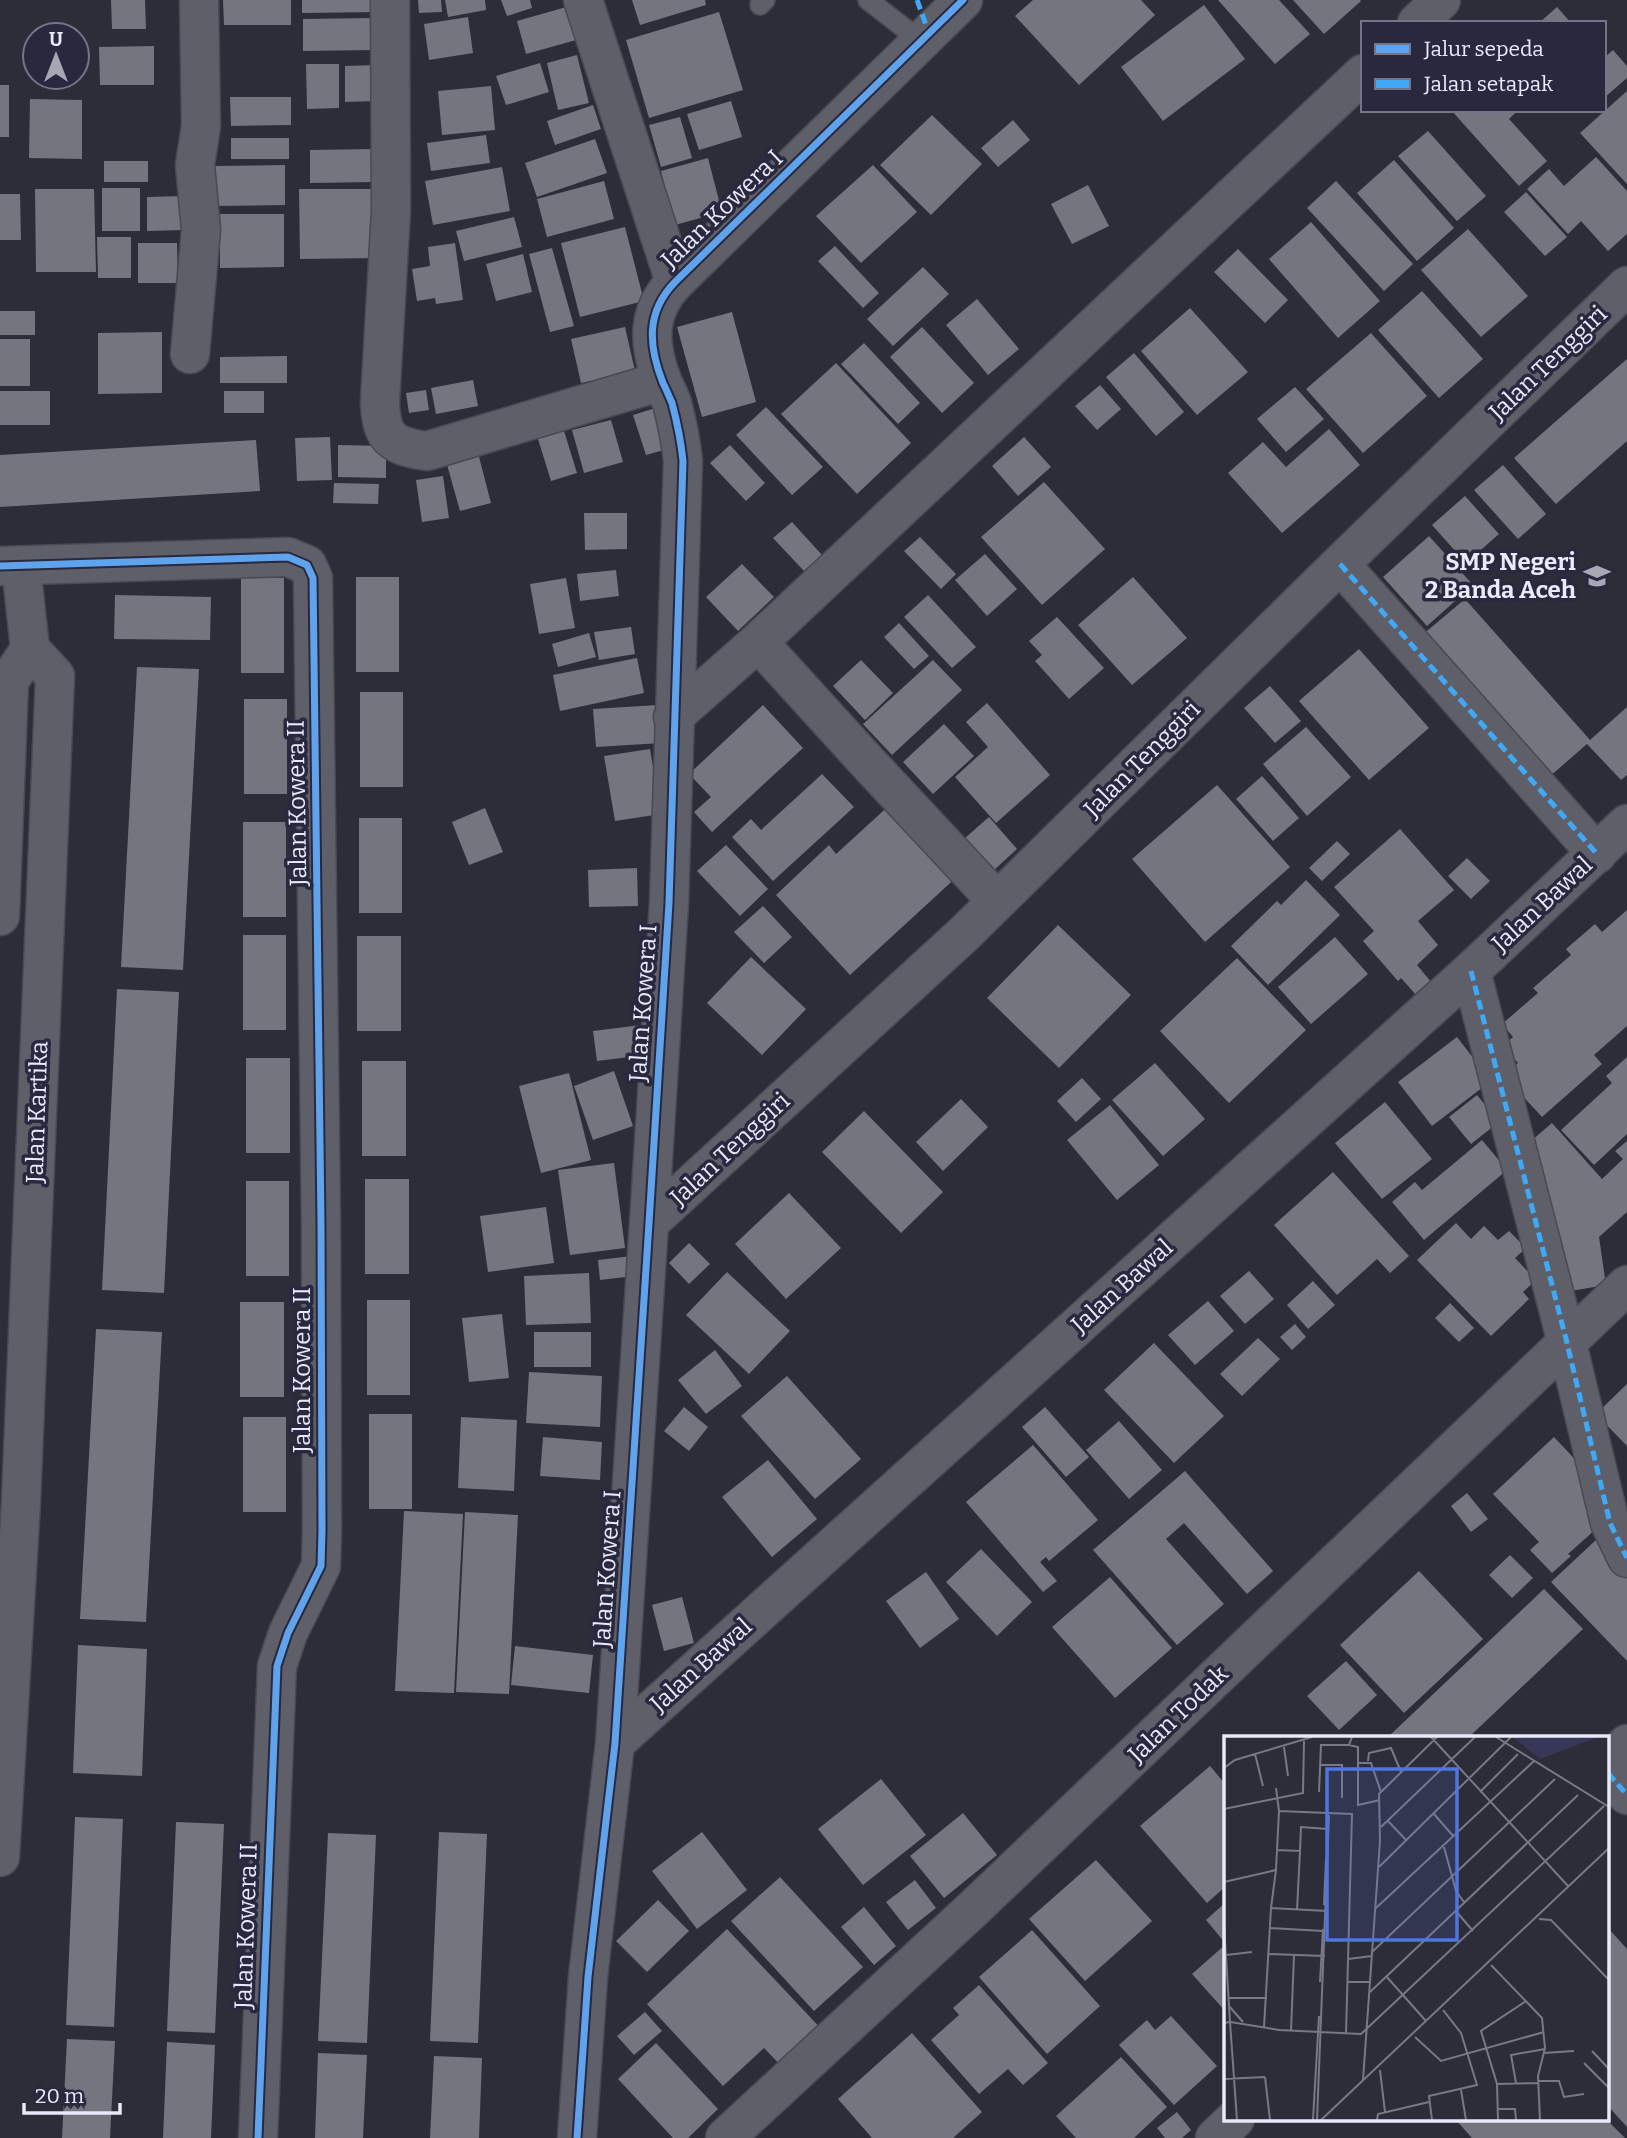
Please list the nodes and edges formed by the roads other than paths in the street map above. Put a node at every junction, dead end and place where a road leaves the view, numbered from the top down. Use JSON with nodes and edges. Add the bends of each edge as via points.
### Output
{"nodes":[{"id":1,"x":199,"y":0,"type":"edge"},
{"id":2,"x":390,"y":0,"type":"edge"},
{"id":3,"x":583,"y":0,"type":"edge"},
{"id":4,"x":868,"y":0,"type":"edge"},
{"id":5,"x":963,"y":0,"type":"edge"},
{"id":6,"x":1441,"y":0,"type":"edge"},
{"id":7,"x":1419,"y":21,"type":"edge"},
{"id":8,"x":922,"y":25,"type":"edge"},
{"id":9,"x":1361,"y":76,"type":"edge"},
{"id":10,"x":675,"y":282,"type":"junction"},
{"id":11,"x":1627,"y":286,"type":"edge"},
{"id":12,"x":190,"y":354,"type":"dead end"},
{"id":13,"x":662,"y":381,"type":"junction"},
{"id":14,"x":1340,"y":564,"type":"junction"},
{"id":15,"x":10,"y":566,"type":"edge"},
{"id":16,"x":758,"y":642,"type":"junction"},
{"id":17,"x":30,"y":649,"type":"junction"},
{"id":18,"x":673,"y":717,"type":"junction"},
{"id":19,"x":4,"y":744,"type":"edge"},
{"id":20,"x":1627,"y":824,"type":"edge"},
{"id":21,"x":1597,"y":853,"type":"junction"},
{"id":22,"x":997,"y":901,"type":"junction"},
{"id":23,"x":0,"y":916,"type":"edge"},
{"id":24,"x":1471,"y":971,"type":"junction"},
{"id":25,"x":649,"y":1223,"type":"junction"},
{"id":26,"x":1627,"y":1285,"type":"edge"},
{"id":27,"x":1567,"y":1343,"type":"junction"},
{"id":28,"x":1627,"y":1558,"type":"edge"},
{"id":29,"x":615,"y":1743,"type":"junction"},
{"id":30,"x":1627,"y":1744,"type":"edge"},
{"id":31,"x":1610,"y":1761,"type":"edge"},
{"id":32,"x":1610,"y":1775,"type":"edge"},
{"id":33,"x":3,"y":1780,"type":"edge"},
{"id":34,"x":1627,"y":1795,"type":"edge"},
{"id":35,"x":0,"y":1857,"type":"edge"},
{"id":36,"x":1234,"y":2120,"type":"edge"},
{"id":37,"x":258,"y":2138,"type":"edge"},
{"id":38,"x":577,"y":2138,"type":"edge"},
{"id":39,"x":725,"y":2138,"type":"edge"},
{"id":40,"x":1214,"y":2138,"type":"edge"}],
"edges":[{"from":1,"to":12,"type":"street","via":[[201,126],[195,165],[201,230]]},
{"from":2,"to":13,"type":"street","via":[[391,209],[380,401],[381,421],[391,441],[427,451]]},
{"from":3,"to":10,"type":"street"},
{"from":4,"to":8,"type":"lane"},
{"from":5,"to":8,"type":"street","name":"Jalan Kowera I"},
{"from":6,"to":7,"type":"street"},
{"from":8,"to":10,"type":"street","name":"Jalan Kowera I"},
{"from":9,"to":16,"type":"street"},
{"from":10,"to":13,"type":"street","name":"Jalan Kowera I","via":[[655,310],[654,346]]},
{"from":11,"to":14,"type":"street","name":"Jalan Tenggiri"},
{"from":13,"to":18,"type":"street","name":"Jalan Kowera I","via":[[680,434],[682,461]]},
{"from":14,"to":21,"type":"street"},
{"from":14,"to":22,"type":"street","name":"Jalan Tenggiri"},
{"from":15,"to":17,"type":"street"},
{"from":15,"to":37,"type":"street","name":"Jalan Kowera II","via":[[288,557],[307,565],[313,578],[321,1566],[277,1666]]},
{"from":16,"to":18,"type":"street"},
{"from":16,"to":22,"type":"street"},
{"from":17,"to":19,"type":"street","via":[[9,681]]},
{"from":17,"to":33,"type":"street","name":"Jalan Kartika","via":[[55,676],[21,1502]]},
{"from":18,"to":25,"type":"street","name":"Jalan Kowera I","via":[[669,903]]},
{"from":19,"to":23,"type":"street"},
{"from":20,"to":21,"type":"street","name":"Jalan Bawal"},
{"from":21,"to":24,"type":"street","name":"Jalan Bawal"},
{"from":22,"to":25,"type":"street","name":"Jalan Tenggiri"},
{"from":24,"to":27,"type":"street"},
{"from":24,"to":29,"type":"street","name":"Jalan Bawal"},
{"from":25,"to":29,"type":"street","name":"Jalan Kowera I"},
{"from":26,"to":27,"type":"street","name":"Jalan Todak"},
{"from":27,"to":28,"type":"street","via":[[1609,1523]]},
{"from":27,"to":39,"type":"street","name":"Jalan Todak","via":[[974,1908]]},
{"from":29,"to":38,"type":"street","name":"Jalan Kowera I","via":[[588,1977]]},
{"from":30,"to":31,"type":"street"},
{"from":32,"to":34,"type":"street"},
{"from":33,"to":35,"type":"street","name":"Jalan Kartika"},
{"from":36,"to":40,"type":"street"}]}
